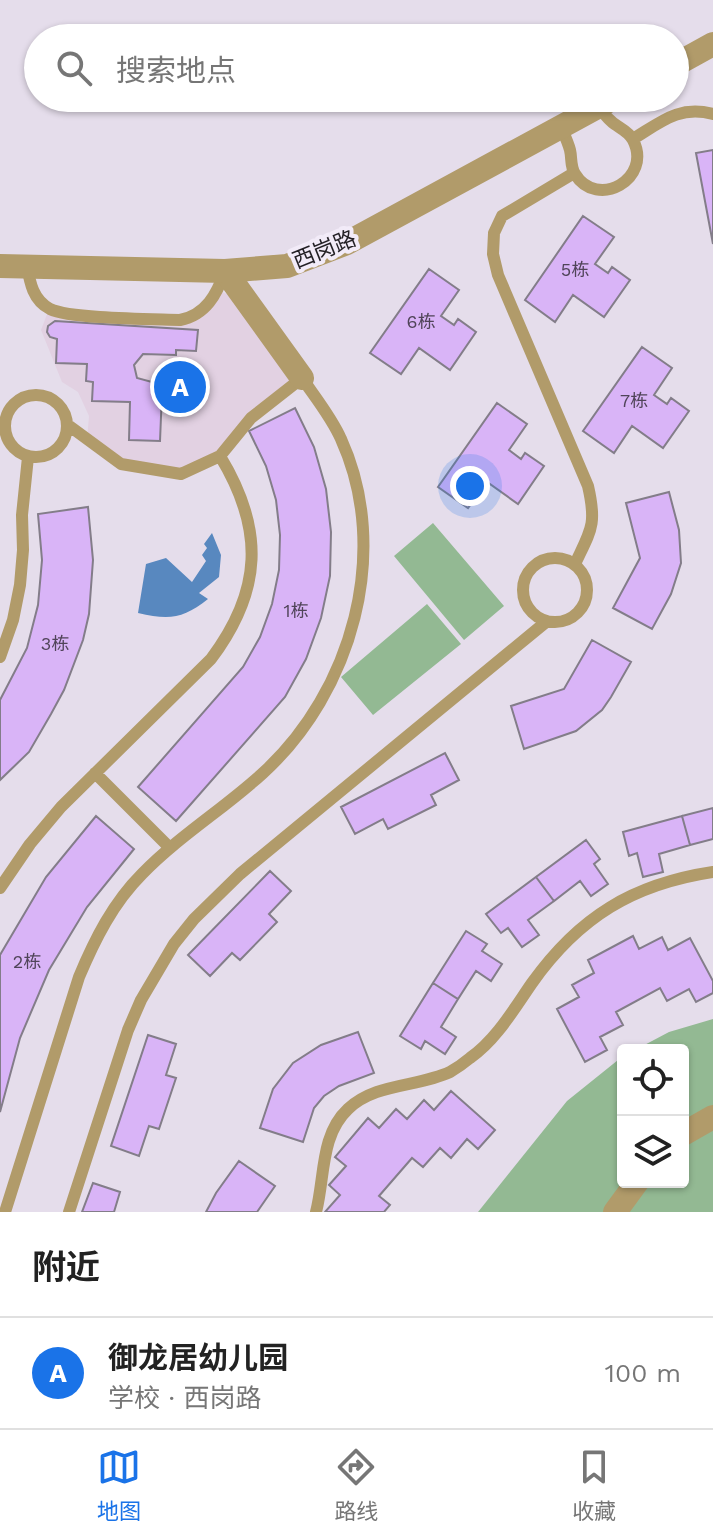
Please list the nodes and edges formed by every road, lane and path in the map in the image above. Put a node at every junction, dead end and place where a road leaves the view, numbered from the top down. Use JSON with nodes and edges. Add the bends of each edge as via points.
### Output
{"nodes":[{"id":1,"x":713,"y":44,"type":"edge"},
{"id":2,"x":689,"y":57,"type":"edge"},
{"id":3,"x":689,"y":111,"type":"edge"},
{"id":4,"x":588,"y":112,"type":"edge"},
{"id":5,"x":609,"y":112,"type":"edge"},
{"id":6,"x":686,"y":112,"type":"edge"},
{"id":7,"x":713,"y":114,"type":"edge"},
{"id":8,"x":561,"y":127,"type":"junction"},
{"id":9,"x":633,"y":139,"type":"junction"},
{"id":10,"x":574,"y":173,"type":"junction"},
{"id":11,"x":0,"y":266,"type":"edge"},
{"id":12,"x":27,"y":266,"type":"junction"},
{"id":13,"x":225,"y":271,"type":"junction"},
{"id":14,"x":302,"y":378,"type":"junction"},
{"id":15,"x":68,"y":425,"type":"junction"},
{"id":16,"x":2,"y":427,"type":"edge"},
{"id":17,"x":220,"y":456,"type":"junction"},
{"id":18,"x":28,"y":457,"type":"junction"},
{"id":19,"x":575,"y":564,"type":"junction"},
{"id":20,"x":546,"y":622,"type":"junction"},
{"id":21,"x":0,"y":657,"type":"edge"},
{"id":22,"x":95,"y":773,"type":"junction"},
{"id":23,"x":170,"y":848,"type":"junction"},
{"id":24,"x":713,"y":872,"type":"edge"},
{"id":25,"x":0,"y":888,"type":"edge"},
{"id":26,"x":713,"y":1117,"type":"edge"},
{"id":27,"x":689,"y":1131,"type":"edge"},
{"id":28,"x":633,"y":1188,"type":"edge"},
{"id":29,"x":4,"y":1196,"type":"edge"},
{"id":30,"x":5,"y":1212,"type":"edge"},
{"id":31,"x":69,"y":1212,"type":"edge"},
{"id":32,"x":316,"y":1212,"type":"edge"},
{"id":33,"x":615,"y":1212,"type":"edge"}],
"edges":[{"from":1,"to":2,"type":"street"},
{"from":3,"to":7,"type":"lane"},
{"from":4,"to":8,"type":"street","name":"西岗路"},
{"from":5,"to":9,"type":"lane","via":[[612,122]]},
{"from":6,"to":9,"type":"lane"},
{"from":8,"to":10,"type":"lane"},
{"from":8,"to":13,"type":"street","name":"西岗路","via":[[347,243],[287,266]]},
{"from":9,"to":10,"type":"lane","via":[[637,162],[624,184],[596,190]]},
{"from":10,"to":19,"type":"lane","via":[[502,216],[493,254],[588,486],[593,526]]},
{"from":11,"to":12,"type":"street","name":"西岗路"},
{"from":12,"to":13,"type":"street","name":"西岗路"},
{"from":12,"to":13,"type":"lane","via":[[31,288],[49,309],[180,320],[205,308]]},
{"from":13,"to":14,"type":"street"},
{"from":14,"to":17,"type":"lane","via":[[251,418]]},
{"from":14,"to":23,"type":"lane","via":[[341,438],[360,508],[363,545],[355,618],[330,687],[289,748]]},
{"from":15,"to":16,"type":"lane","via":[[52,398],[30,395],[12,407]]},
{"from":15,"to":17,"type":"lane","via":[[121,464],[152,471],[181,474]]},
{"from":15,"to":18,"type":"lane","via":[[56,451]]},
{"from":16,"to":18,"type":"lane","via":[[11,446]]},
{"from":17,"to":22,"type":"lane","via":[[237,483],[252,544],[243,605],[211,659]]},
{"from":18,"to":21,"type":"lane","via":[[20,585]]},
{"from":19,"to":20,"type":"lane","via":[[585,579],[583,606],[570,620]]},
{"from":19,"to":20,"type":"lane","via":[[556,558],[529,570],[524,600]]},
{"from":20,"to":31,"type":"lane","via":[[240,874],[194,919],[156,971],[137,1010]]},
{"from":22,"to":23,"type":"lane"},
{"from":22,"to":25,"type":"lane","via":[[38,835]]},
{"from":23,"to":29,"type":"lane","via":[[141,875],[95,940]]},
{"from":24,"to":32,"type":"lane","via":[[660,883],[599,913],[550,958],[474,1055],[449,1072],[366,1096],[348,1108],[328,1144]]},
{"from":26,"to":27,"type":"street"},
{"from":28,"to":33,"type":"street"},
{"from":29,"to":30,"type":"lane"}]}
